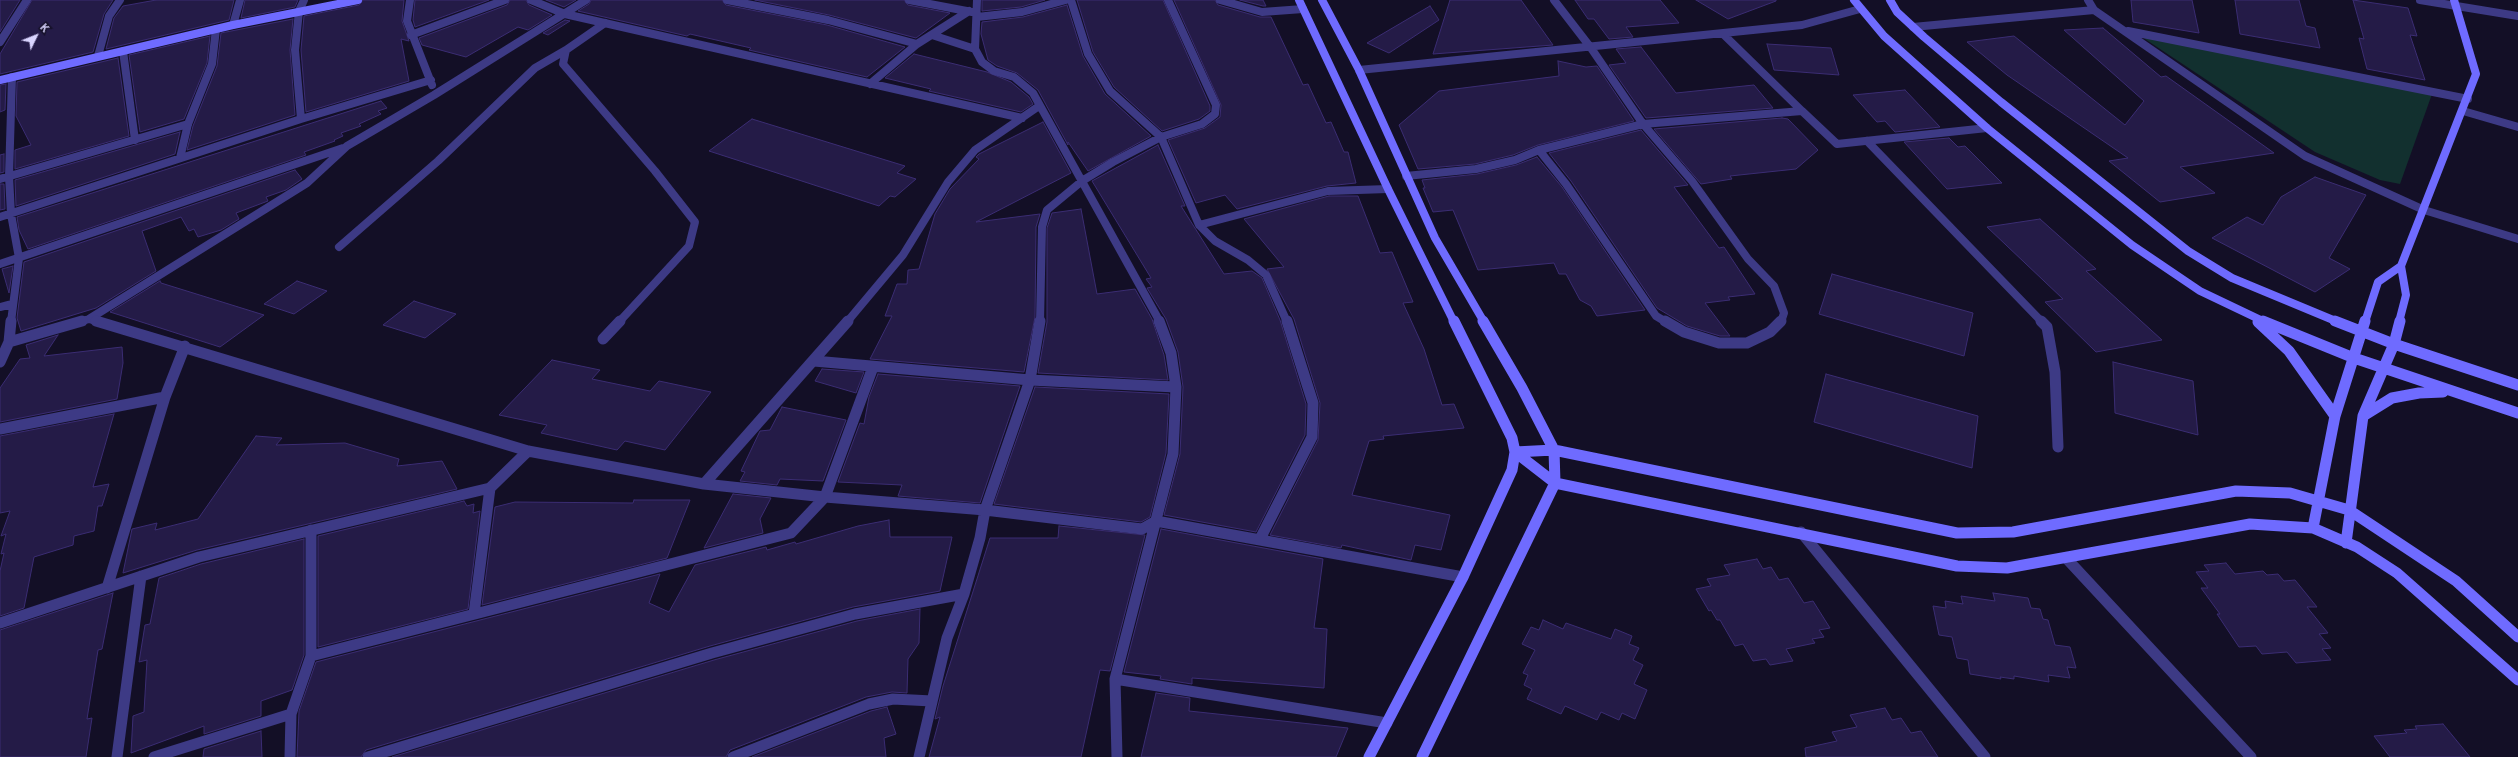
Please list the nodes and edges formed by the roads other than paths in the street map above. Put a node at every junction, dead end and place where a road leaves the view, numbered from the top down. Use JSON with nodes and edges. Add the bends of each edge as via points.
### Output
{"nodes":[{"id":1,"x":27,"y":0,"type":"edge"},
{"id":2,"x":120,"y":0,"type":"edge"},
{"id":3,"x":240,"y":0,"type":"edge"},
{"id":4,"x":304,"y":0,"type":"edge"},
{"id":5,"x":358,"y":0,"type":"edge"},
{"id":6,"x":410,"y":0,"type":"edge"},
{"id":7,"x":505,"y":0,"type":"edge"},
{"id":8,"x":531,"y":0,"type":"edge"},
{"id":9,"x":586,"y":0,"type":"edge"},
{"id":10,"x":727,"y":0,"type":"edge"},
{"id":11,"x":909,"y":0,"type":"edge"},
{"id":12,"x":977,"y":0,"type":"edge"},
{"id":13,"x":1066,"y":0,"type":"edge"},
{"id":14,"x":1071,"y":0,"type":"edge"},
{"id":15,"x":1168,"y":0,"type":"edge"},
{"id":16,"x":1220,"y":0,"type":"edge"},
{"id":17,"x":1322,"y":0,"type":"edge"},
{"id":18,"x":1554,"y":0,"type":"edge"},
{"id":19,"x":1854,"y":0,"type":"edge"},
{"id":20,"x":1890,"y":0,"type":"edge"},
{"id":21,"x":2088,"y":0,"type":"edge"},
{"id":22,"x":2420,"y":0,"type":"edge"},
{"id":23,"x":2455,"y":3,"type":"edge"},
{"id":24,"x":1301,"y":4,"type":"edge"},
{"id":25,"x":1860,"y":9,"type":"junction"},
{"id":26,"x":2094,"y":10,"type":"junction"},
{"id":27,"x":299,"y":11,"type":"junction"},
{"id":28,"x":969,"y":11,"type":"junction"},
{"id":29,"x":565,"y":14,"type":"junction"},
{"id":30,"x":978,"y":15,"type":"junction"},
{"id":31,"x":2518,"y":16,"type":"edge"},
{"id":32,"x":605,"y":23,"type":"junction"},
{"id":33,"x":233,"y":25,"type":"junction"},
{"id":34,"x":1913,"y":27,"type":"junction"},
{"id":35,"x":216,"y":29,"type":"junction"},
{"id":36,"x":2124,"y":30,"type":"junction"},
{"id":37,"x":1724,"y":34,"type":"junction"},
{"id":38,"x":411,"y":35,"type":"junction"},
{"id":39,"x":932,"y":35,"type":"junction"},
{"id":40,"x":0,"y":42,"type":"edge"},
{"id":41,"x":917,"y":44,"type":"junction"},
{"id":42,"x":1591,"y":48,"type":"junction"},
{"id":43,"x":975,"y":49,"type":"junction"},
{"id":44,"x":566,"y":50,"type":"junction"},
{"id":45,"x":122,"y":51,"type":"junction"},
{"id":46,"x":98,"y":56,"type":"junction"},
{"id":47,"x":1359,"y":70,"type":"junction"},
{"id":48,"x":12,"y":77,"type":"junction"},
{"id":49,"x":0,"y":80,"type":"edge"},
{"id":50,"x":431,"y":80,"type":"junction"},
{"id":51,"x":870,"y":84,"type":"junction"},
{"id":52,"x":434,"y":95,"type":"junction"},
{"id":53,"x":2468,"y":99,"type":"junction"},
{"id":54,"x":1039,"y":106,"type":"junction"},
{"id":55,"x":1802,"y":111,"type":"junction"},
{"id":56,"x":2462,"y":111,"type":"junction"},
{"id":57,"x":1022,"y":118,"type":"junction"},
{"id":58,"x":301,"y":119,"type":"junction"},
{"id":59,"x":188,"y":124,"type":"junction"},
{"id":60,"x":1644,"y":124,"type":"junction"},
{"id":61,"x":2518,"y":127,"type":"edge"},
{"id":62,"x":1987,"y":128,"type":"junction"},
{"id":63,"x":1161,"y":137,"type":"junction"},
{"id":64,"x":135,"y":140,"type":"junction"},
{"id":65,"x":1867,"y":141,"type":"junction"},
{"id":66,"x":347,"y":146,"type":"junction"},
{"id":67,"x":5,"y":147,"type":"edge"},
{"id":68,"x":1539,"y":150,"type":"junction"},
{"id":69,"x":180,"y":158,"type":"junction"},
{"id":70,"x":1406,"y":176,"type":"junction"},
{"id":71,"x":4,"y":178,"type":"edge"},
{"id":72,"x":1082,"y":181,"type":"junction"},
{"id":73,"x":1388,"y":189,"type":"junction"},
{"id":74,"x":2424,"y":210,"type":"junction"},
{"id":75,"x":11,"y":214,"type":"junction"},
{"id":76,"x":0,"y":217,"type":"edge"},
{"id":77,"x":1199,"y":225,"type":"junction"},
{"id":78,"x":2518,"y":239,"type":"edge"},
{"id":79,"x":339,"y":247,"type":"dead end"},
{"id":80,"x":19,"y":258,"type":"junction"},
{"id":81,"x":0,"y":264,"type":"edge"},
{"id":82,"x":2401,"y":266,"type":"junction"},
{"id":83,"x":12,"y":304,"type":"junction"},
{"id":84,"x":0,"y":307,"type":"edge"},
{"id":85,"x":2251,"y":315,"type":"junction"},
{"id":86,"x":89,"y":318,"type":"junction"},
{"id":87,"x":2362,"y":331,"type":"junction"},
{"id":88,"x":603,"y":339,"type":"dead end"},
{"id":89,"x":9,"y":342,"type":"junction"},
{"id":90,"x":2394,"y":344,"type":"junction"},
{"id":91,"x":184,"y":346,"type":"junction"},
{"id":92,"x":2354,"y":358,"type":"junction"},
{"id":93,"x":814,"y":360,"type":"junction"},
{"id":94,"x":0,"y":362,"type":"edge"},
{"id":95,"x":873,"y":367,"type":"junction"},
{"id":96,"x":2383,"y":369,"type":"junction"},
{"id":97,"x":1030,"y":380,"type":"junction"},
{"id":98,"x":2518,"y":385,"type":"edge"},
{"id":99,"x":1176,"y":387,"type":"junction"},
{"id":100,"x":2454,"y":392,"type":"junction"},
{"id":101,"x":165,"y":397,"type":"junction"},
{"id":102,"x":2518,"y":413,"type":"edge"},
{"id":103,"x":2335,"y":416,"type":"junction"},
{"id":104,"x":2363,"y":416,"type":"junction"},
{"id":105,"x":0,"y":429,"type":"edge"},
{"id":106,"x":2058,"y":447,"type":"dead end"},
{"id":107,"x":1554,"y":450,"type":"junction"},
{"id":108,"x":528,"y":451,"type":"junction"},
{"id":109,"x":1515,"y":452,"type":"junction"},
{"id":110,"x":1555,"y":483,"type":"junction"},
{"id":111,"x":704,"y":484,"type":"junction"},
{"id":112,"x":490,"y":488,"type":"junction"},
{"id":113,"x":825,"y":498,"type":"junction"},
{"id":114,"x":2317,"y":501,"type":"junction"},
{"id":115,"x":985,"y":510,"type":"junction"},
{"id":116,"x":2349,"y":510,"type":"junction"},
{"id":117,"x":1156,"y":521,"type":"junction"},
{"id":118,"x":2313,"y":528,"type":"junction"},
{"id":119,"x":310,"y":530,"type":"junction"},
{"id":120,"x":1801,"y":532,"type":"junction"},
{"id":121,"x":1260,"y":539,"type":"junction"},
{"id":122,"x":2346,"y":543,"type":"junction"},
{"id":123,"x":2067,"y":559,"type":"junction"},
{"id":124,"x":141,"y":576,"type":"junction"},
{"id":125,"x":1463,"y":576,"type":"junction"},
{"id":126,"x":106,"y":588,"type":"junction"},
{"id":127,"x":964,"y":594,"type":"junction"},
{"id":128,"x":474,"y":614,"type":"junction"},
{"id":129,"x":0,"y":623,"type":"edge"},
{"id":130,"x":2518,"y":637,"type":"edge"},
{"id":131,"x":311,"y":656,"type":"junction"},
{"id":132,"x":1115,"y":679,"type":"junction"},
{"id":133,"x":2518,"y":680,"type":"edge"},
{"id":134,"x":932,"y":701,"type":"junction"},
{"id":135,"x":291,"y":714,"type":"junction"},
{"id":136,"x":1387,"y":723,"type":"junction"},
{"id":137,"x":117,"y":757,"type":"edge"},
{"id":138,"x":154,"y":757,"type":"edge"},
{"id":139,"x":290,"y":757,"type":"edge"},
{"id":140,"x":368,"y":757,"type":"edge"},
{"id":141,"x":733,"y":757,"type":"edge"},
{"id":142,"x":919,"y":757,"type":"edge"},
{"id":143,"x":1117,"y":757,"type":"edge"},
{"id":144,"x":1369,"y":757,"type":"edge"},
{"id":145,"x":1422,"y":757,"type":"edge"},
{"id":146,"x":1985,"y":757,"type":"edge"},
{"id":147,"x":2251,"y":757,"type":"edge"}],
"edges":[{"from":1,"to":40,"type":"street"},
{"from":2,"to":46,"type":"street","via":[[109,16]]},
{"from":3,"to":33,"type":"street"},
{"from":4,"to":27,"type":"street"},
{"from":5,"to":27,"type":"street"},
{"from":6,"to":38,"type":"street","via":[[407,20]]},
{"from":7,"to":38,"type":"street"},
{"from":8,"to":29,"type":"street"},
{"from":9,"to":29,"type":"street"},
{"from":10,"to":41,"type":"street","via":[[828,20]]},
{"from":11,"to":28,"type":"street"},
{"from":12,"to":30,"type":"street"},
{"from":13,"to":30,"type":"street","via":[[1022,12]]},
{"from":14,"to":63,"type":"street","via":[[1088,54],[1110,91]]},
{"from":15,"to":63,"type":"street","via":[[1216,105],[1215,114],[1202,124]]},
{"from":16,"to":24,"type":"street","via":[[1262,12]]},
{"from":17,"to":47,"type":"street"},
{"from":18,"to":42,"type":"street"},
{"from":19,"to":25,"type":"street"},
{"from":20,"to":34,"type":"street","via":[[1897,12]]},
{"from":21,"to":26,"type":"street"},
{"from":22,"to":23,"type":"street"},
{"from":23,"to":31,"type":"street"},
{"from":23,"to":53,"type":"street","via":[[2476,74]]},
{"from":24,"to":73,"type":"street"},
{"from":25,"to":37,"type":"street","via":[[1802,25]]},
{"from":25,"to":62,"type":"street","via":[[1884,36]]},
{"from":26,"to":34,"type":"street"},
{"from":26,"to":36,"type":"street"},
{"from":27,"to":33,"type":"street"},
{"from":27,"to":58,"type":"street","via":[[295,50]]},
{"from":28,"to":30,"type":"street"},
{"from":28,"to":39,"type":"street"},
{"from":29,"to":32,"type":"street"},
{"from":29,"to":52,"type":"street"},
{"from":30,"to":43,"type":"street"},
{"from":32,"to":44,"type":"street"},
{"from":32,"to":51,"type":"street"},
{"from":33,"to":35,"type":"street"},
{"from":34,"to":87,"type":"street","via":[[2001,102],[2188,251],[2232,278],[2264,293]]},
{"from":35,"to":45,"type":"street"},
{"from":35,"to":59,"type":"street","via":[[212,64]]},
{"from":36,"to":53,"type":"street"},
{"from":36,"to":74,"type":"street","via":[[2305,156]]},
{"from":37,"to":42,"type":"street"},
{"from":37,"to":55,"type":"street"},
{"from":38,"to":50,"type":"street"},
{"from":39,"to":41,"type":"street"},
{"from":39,"to":43,"type":"street"},
{"from":41,"to":51,"type":"street"},
{"from":42,"to":47,"type":"street"},
{"from":42,"to":60,"type":"street"},
{"from":43,"to":54,"type":"street","via":[[982,62],[994,71],[1014,77],[1033,93]]},
{"from":44,"to":79,"type":"street","via":[[535,68],[438,161]]},
{"from":44,"to":88,"type":"street","via":[[563,64],[655,171],[695,222],[689,246]]},
{"from":45,"to":46,"type":"street"},
{"from":45,"to":64,"type":"street"},
{"from":46,"to":48,"type":"street"},
{"from":47,"to":70,"type":"street"},
{"from":48,"to":49,"type":"street"},
{"from":48,"to":67,"type":"street"},
{"from":50,"to":52,"type":"street"},
{"from":50,"to":58,"type":"street"},
{"from":51,"to":57,"type":"street"},
{"from":52,"to":66,"type":"street"},
{"from":53,"to":56,"type":"street"},
{"from":54,"to":57,"type":"street"},
{"from":54,"to":72,"type":"street"},
{"from":55,"to":60,"type":"street"},
{"from":55,"to":65,"type":"street","via":[[1837,144]]},
{"from":56,"to":61,"type":"street"},
{"from":56,"to":74,"type":"street"},
{"from":57,"to":93,"type":"street","via":[[971,156],[948,182],[903,255]]},
{"from":58,"to":69,"type":"street"},
{"from":59,"to":64,"type":"street"},
{"from":59,"to":69,"type":"street"},
{"from":60,"to":68,"type":"street"},
{"from":60,"to":68,"type":"street","via":[[1692,181],[1748,259],[1774,286],[1784,313],[1781,322],[1770,332],[1747,343],[1719,343],[1684,332],[1656,316],[1566,184]]},
{"from":62,"to":65,"type":"street"},
{"from":62,"to":85,"type":"street","via":[[2132,245],[2200,291]]},
{"from":63,"to":72,"type":"street"},
{"from":63,"to":77,"type":"street"},
{"from":64,"to":71,"type":"street"},
{"from":65,"to":106,"type":"street","via":[[2047,327],[2055,372]]},
{"from":66,"to":80,"type":"street"},
{"from":66,"to":86,"type":"street","via":[[307,183]]},
{"from":67,"to":71,"type":"street"},
{"from":68,"to":70,"type":"street","via":[[1515,160],[1476,169]]},
{"from":69,"to":75,"type":"street"},
{"from":70,"to":107,"type":"street","via":[[1435,238],[1522,388]]},
{"from":71,"to":75,"type":"street"},
{"from":72,"to":97,"type":"street","via":[[1047,210],[1042,227],[1042,312]]},
{"from":72,"to":99,"type":"street","via":[[1164,330],[1171,353]]},
{"from":73,"to":77,"type":"street","via":[[1328,191]]},
{"from":73,"to":109,"type":"street","via":[[1512,438]]},
{"from":74,"to":78,"type":"street"},
{"from":74,"to":82,"type":"street"},
{"from":75,"to":76,"type":"street"},
{"from":75,"to":80,"type":"street"},
{"from":77,"to":121,"type":"street","via":[[1214,242],[1248,260],[1266,275],[1285,316],[1313,403],[1312,437]]},
{"from":80,"to":81,"type":"street"},
{"from":80,"to":83,"type":"street"},
{"from":82,"to":87,"type":"street","via":[[2378,282]]},
{"from":82,"to":90,"type":"street","via":[[2406,295]]},
{"from":83,"to":84,"type":"street"},
{"from":83,"to":89,"type":"street"},
{"from":85,"to":92,"type":"street"},
{"from":85,"to":103,"type":"street","via":[[2289,351],[2314,382]]},
{"from":86,"to":89,"type":"street"},
{"from":86,"to":91,"type":"street"},
{"from":87,"to":90,"type":"street"},
{"from":87,"to":92,"type":"street"},
{"from":89,"to":94,"type":"street"},
{"from":90,"to":96,"type":"street"},
{"from":90,"to":98,"type":"street"},
{"from":91,"to":101,"type":"street"},
{"from":91,"to":108,"type":"street"},
{"from":92,"to":96,"type":"street"},
{"from":92,"to":103,"type":"street"},
{"from":93,"to":95,"type":"street"},
{"from":93,"to":111,"type":"street"},
{"from":95,"to":97,"type":"street"},
{"from":95,"to":113,"type":"street"},
{"from":96,"to":100,"type":"street"},
{"from":96,"to":104,"type":"street"},
{"from":97,"to":99,"type":"street"},
{"from":97,"to":115,"type":"street"},
{"from":99,"to":117,"type":"street","via":[[1173,454]]},
{"from":100,"to":102,"type":"street"},
{"from":100,"to":104,"type":"street","via":[[2418,393],[2392,398]]},
{"from":101,"to":105,"type":"street"},
{"from":101,"to":126,"type":"street"},
{"from":103,"to":114,"type":"street"},
{"from":104,"to":116,"type":"street"},
{"from":107,"to":109,"type":"street"},
{"from":107,"to":110,"type":"street"},
{"from":107,"to":114,"type":"street","via":[[1957,533],[2013,532],[2236,491],[2290,493]]},
{"from":108,"to":111,"type":"street"},
{"from":108,"to":112,"type":"street"},
{"from":109,"to":110,"type":"street"},
{"from":109,"to":125,"type":"street","via":[[1512,470]]},
{"from":110,"to":120,"type":"street"},
{"from":110,"to":145,"type":"street"},
{"from":111,"to":113,"type":"street"},
{"from":112,"to":119,"type":"street"},
{"from":112,"to":128,"type":"street"},
{"from":113,"to":115,"type":"street"},
{"from":113,"to":128,"type":"street","via":[[791,533]]},
{"from":114,"to":116,"type":"street"},
{"from":114,"to":118,"type":"street"},
{"from":115,"to":117,"type":"street","via":[[1142,529]]},
{"from":115,"to":127,"type":"street"},
{"from":116,"to":122,"type":"street"},
{"from":116,"to":130,"type":"street","via":[[2456,581]]},
{"from":117,"to":121,"type":"street"},
{"from":117,"to":132,"type":"street"},
{"from":118,"to":122,"type":"street"},
{"from":118,"to":123,"type":"street","via":[[2250,524]]},
{"from":119,"to":124,"type":"street","via":[[199,557]]},
{"from":119,"to":131,"type":"street"},
{"from":120,"to":123,"type":"street","via":[[1957,566],[2007,568]]},
{"from":120,"to":146,"type":"street"},
{"from":121,"to":125,"type":"street"},
{"from":122,"to":133,"type":"street","via":[[2397,573]]},
{"from":123,"to":147,"type":"street"},
{"from":124,"to":126,"type":"street"},
{"from":124,"to":137,"type":"street"},
{"from":125,"to":136,"type":"street"},
{"from":126,"to":129,"type":"street"},
{"from":127,"to":134,"type":"street","via":[[947,638]]},
{"from":127,"to":140,"type":"street","via":[[847,616],[712,653]]},
{"from":128,"to":131,"type":"street"},
{"from":131,"to":135,"type":"street"},
{"from":132,"to":136,"type":"street"},
{"from":132,"to":143,"type":"street"},
{"from":134,"to":141,"type":"street","via":[[894,699],[869,704]]},
{"from":134,"to":142,"type":"street"},
{"from":135,"to":138,"type":"street"},
{"from":135,"to":139,"type":"street"},
{"from":136,"to":144,"type":"street"}]}
